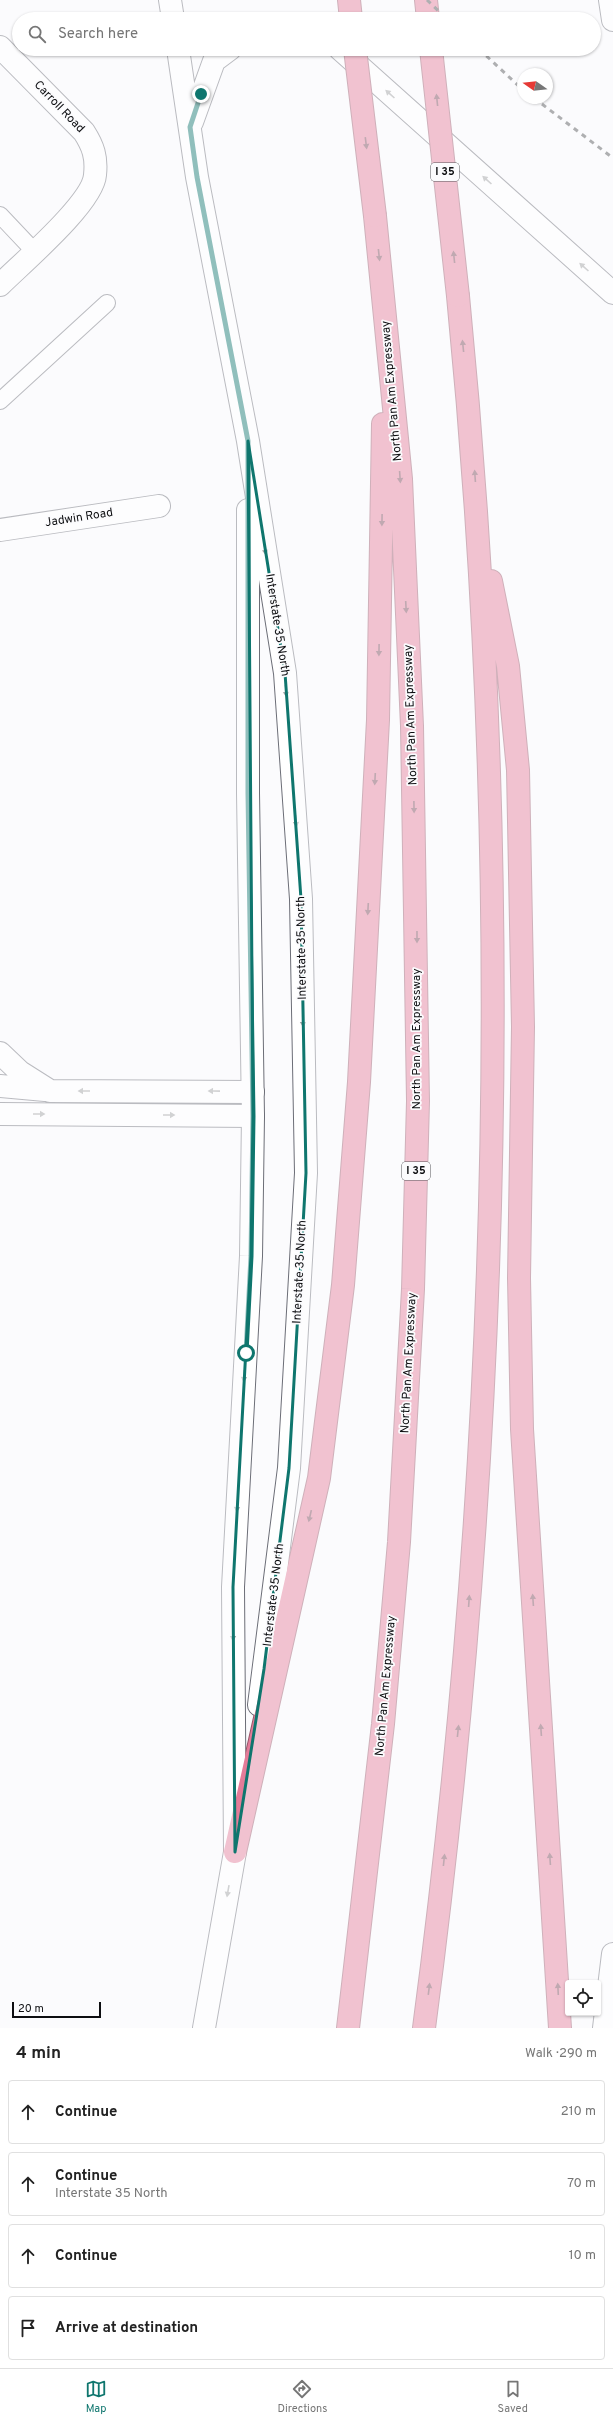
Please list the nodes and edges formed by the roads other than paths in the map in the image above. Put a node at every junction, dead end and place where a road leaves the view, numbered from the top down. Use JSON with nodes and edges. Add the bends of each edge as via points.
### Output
{"nodes":[{"id":1,"x":170,"y":0,"type":"edge"},
{"id":2,"x":349,"y":0,"type":"edge"},
{"id":3,"x":426,"y":0,"type":"edge"},
{"id":4,"x":610,"y":0,"type":"edge"},
{"id":5,"x":172,"y":12,"type":"edge"},
{"id":6,"x":351,"y":12,"type":"edge"},
{"id":7,"x":427,"y":12,"type":"edge"},
{"id":8,"x":613,"y":20,"type":"edge"},
{"id":9,"x":0,"y":47,"type":"edge"},
{"id":10,"x":179,"y":56,"type":"edge"},
{"id":11,"x":221,"y":56,"type":"edge"},
{"id":12,"x":348,"y":56,"type":"edge"},
{"id":13,"x":356,"y":56,"type":"edge"},
{"id":14,"x":432,"y":56,"type":"edge"},
{"id":15,"x":190,"y":127,"type":"junction"},
{"id":16,"x":0,"y":216,"type":"edge"},
{"id":17,"x":34,"y":251,"type":"junction"},
{"id":18,"x":0,"y":285,"type":"edge"},
{"id":19,"x":613,"y":293,"type":"edge"},
{"id":20,"x":107,"y":303,"type":"dead end"},
{"id":21,"x":385,"y":313,"type":"junction"},
{"id":22,"x":0,"y":401,"type":"edge"},
{"id":23,"x":248,"y":441,"type":"junction"},
{"id":24,"x":159,"y":506,"type":"dead end"},
{"id":25,"x":478,"y":515,"type":"junction"},
{"id":26,"x":0,"y":530,"type":"edge"},
{"id":27,"x":0,"y":1053,"type":"edge"},
{"id":28,"x":0,"y":1086,"type":"edge"},
{"id":29,"x":50,"y":1091,"type":"junction"},
{"id":30,"x":253,"y":1092,"type":"junction"},
{"id":31,"x":0,"y":1114,"type":"edge"},
{"id":32,"x":253,"y":1116,"type":"junction"},
{"id":33,"x":235,"y":1852,"type":"junction"},
{"id":34,"x":613,"y":1954,"type":"edge"},
{"id":35,"x":204,"y":2028,"type":"edge"},
{"id":36,"x":348,"y":2028,"type":"edge"},
{"id":37,"x":424,"y":2028,"type":"edge"},
{"id":38,"x":560,"y":2028,"type":"edge"},
{"id":39,"x":604,"y":2028,"type":"edge"}],
"edges":[{"from":1,"to":5,"type":"main road"},
{"from":2,"to":6,"type":"highway"},
{"from":3,"to":7,"type":"highway"},
{"from":4,"to":8,"type":"main road"},
{"from":9,"to":17,"type":"main road","name":"Carroll Road","via":[[84,132],[94,148],[95,176],[82,203]]},
{"from":10,"to":15,"type":"main road","name":"Interstate 35 North"},
{"from":11,"to":15,"type":"main road","via":[[214,62]]},
{"from":19,"to":12,"type":"main road","one_way":true},
{"from":13,"to":21,"type":"highway","name":"North Pan Am Expressway","number":"I 35","one_way":true,"bridge":true},
{"from":25,"to":14,"type":"highway","number":"I 35","one_way":true,"bridge":true,"via":[[458,296]]},
{"from":15,"to":23,"type":"main road","name":"Interstate 35 North","via":[[197,177]]},
{"from":16,"to":17,"type":"lane"},
{"from":17,"to":18,"type":"main road","name":"Carroll Road"},
{"from":20,"to":22,"type":"lane"},
{"from":21,"to":33,"type":"highway","one_way":true,"via":[[378,720],[359,1082],[343,1285],[319,1478]]},
{"from":21,"to":36,"type":"highway","name":"North Pan Am Expressway","number":"I 35","one_way":true,"via":[[401,479],[412,718],[417,928],[417,1125],[413,1289],[398,1550],[382,1732]]},
{"from":23,"to":30,"type":"main road","via":[[248,785]]},
{"from":23,"to":33,"type":"main road","name":"Interstate 35 North","one_way":true,"via":[[285,673],[301,899],[306,1173],[289,1468],[264,1669]]},
{"from":24,"to":26,"type":"main road","name":"Jadwin Road"},
{"from":37,"to":25,"type":"highway","number":"I 35","one_way":true,"via":[[461,1703],[489,1283],[491,846]]},
{"from":38,"to":25,"type":"highway","one_way":true,"via":[[522,1429],[519,1278],[523,1027],[518,770],[508,666]]},
{"from":27,"to":29,"type":"main road","via":[[20,1072]]},
{"from":28,"to":29,"type":"main road"},
{"from":30,"to":29,"type":"main road","one_way":true},
{"from":30,"to":32,"type":"main road"},
{"from":31,"to":32,"type":"main road","one_way":true},
{"from":32,"to":33,"type":"main road","one_way":true,"via":[[251,1256],[233,1588]]},
{"from":33,"to":35,"type":"main road","one_way":true},
{"from":34,"to":39,"type":"main road"}]}
